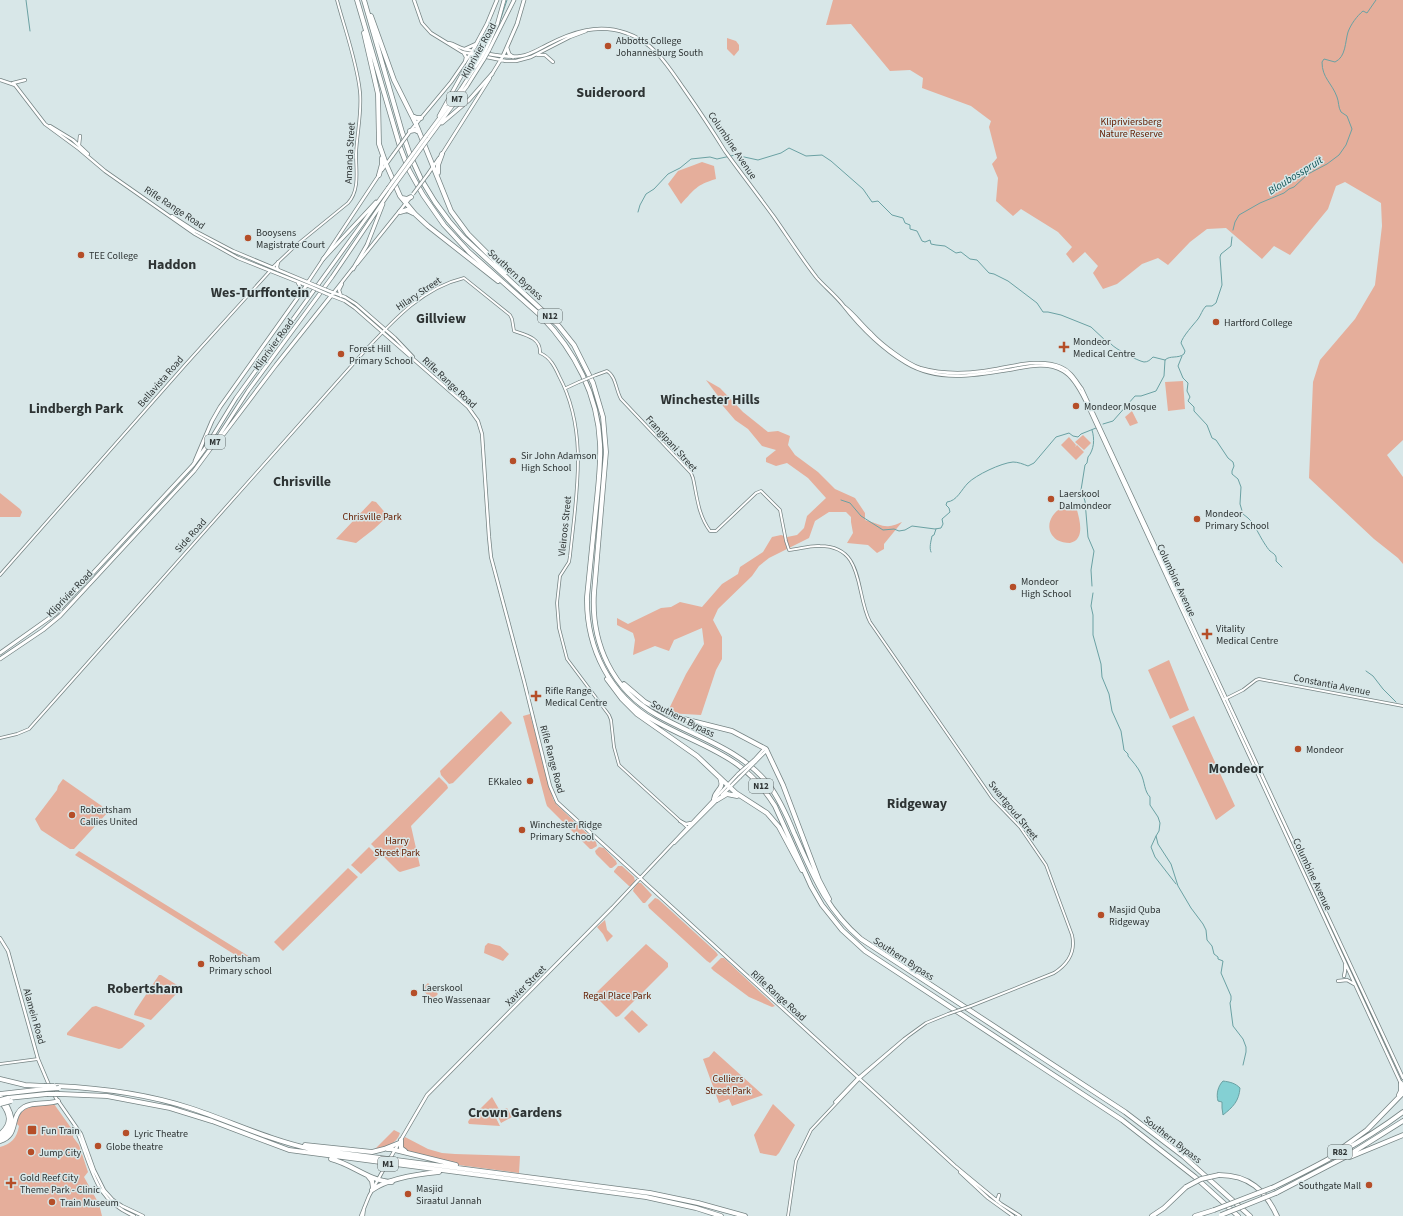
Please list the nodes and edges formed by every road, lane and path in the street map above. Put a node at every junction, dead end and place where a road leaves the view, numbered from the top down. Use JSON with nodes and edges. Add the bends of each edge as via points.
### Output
{"nodes":[{"id":1,"x":337,"y":0,"type":"edge"},
{"id":2,"x":357,"y":0,"type":"edge"},
{"id":3,"x":364,"y":0,"type":"edge"},
{"id":4,"x":414,"y":0,"type":"edge"},
{"id":5,"x":497,"y":0,"type":"edge"},
{"id":6,"x":504,"y":0,"type":"edge"},
{"id":7,"x":514,"y":0,"type":"edge"},
{"id":8,"x":524,"y":0,"type":"edge"},
{"id":9,"x":364,"y":22,"type":"junction"},
{"id":10,"x":586,"y":30,"type":"junction"},
{"id":11,"x":477,"y":43,"type":"junction"},
{"id":12,"x":507,"y":48,"type":"junction"},
{"id":13,"x":464,"y":50,"type":"junction"},
{"id":14,"x":488,"y":51,"type":"junction"},
{"id":15,"x":473,"y":52,"type":"junction"},
{"id":16,"x":535,"y":55,"type":"junction"},
{"id":17,"x":503,"y":56,"type":"junction"},
{"id":18,"x":513,"y":57,"type":"junction"},
{"id":19,"x":483,"y":58,"type":"junction"},
{"id":20,"x":501,"y":60,"type":"junction"},
{"id":21,"x":553,"y":62,"type":"dead end"},
{"id":22,"x":464,"y":64,"type":"junction"},
{"id":23,"x":492,"y":74,"type":"junction"},
{"id":24,"x":0,"y":80,"type":"edge"},
{"id":25,"x":25,"y":80,"type":"dead end"},
{"id":26,"x":12,"y":83,"type":"junction"},
{"id":27,"x":412,"y":115,"type":"junction"},
{"id":28,"x":421,"y":118,"type":"junction"},
{"id":29,"x":45,"y":123,"type":"junction"},
{"id":30,"x":416,"y":124,"type":"junction"},
{"id":31,"x":435,"y":129,"type":"junction"},
{"id":32,"x":431,"y":130,"type":"junction"},
{"id":33,"x":410,"y":132,"type":"junction"},
{"id":34,"x":420,"y":132,"type":"junction"},
{"id":35,"x":80,"y":136,"type":"dead end"},
{"id":36,"x":427,"y":137,"type":"junction"},
{"id":37,"x":79,"y":145,"type":"junction"},
{"id":38,"x":382,"y":153,"type":"junction"},
{"id":39,"x":442,"y":154,"type":"junction"},
{"id":40,"x":386,"y":164,"type":"junction"},
{"id":41,"x":434,"y":165,"type":"junction"},
{"id":42,"x":379,"y":175,"type":"junction"},
{"id":43,"x":439,"y":181,"type":"junction"},
{"id":44,"x":412,"y":195,"type":"junction"},
{"id":45,"x":385,"y":196,"type":"junction"},
{"id":46,"x":400,"y":196,"type":"junction"},
{"id":47,"x":406,"y":204,"type":"junction"},
{"id":48,"x":400,"y":212,"type":"junction"},
{"id":49,"x":415,"y":214,"type":"junction"},
{"id":50,"x":323,"y":259,"type":"junction"},
{"id":51,"x":278,"y":262,"type":"junction"},
{"id":52,"x":272,"y":268,"type":"junction"},
{"id":53,"x":353,"y":269,"type":"junction"},
{"id":54,"x":278,"y":270,"type":"junction"},
{"id":55,"x":269,"y":271,"type":"junction"},
{"id":56,"x":297,"y":282,"type":"junction"},
{"id":57,"x":342,"y":282,"type":"junction"},
{"id":58,"x":307,"y":284,"type":"junction"},
{"id":59,"x":512,"y":290,"type":"junction"},
{"id":60,"x":523,"y":292,"type":"junction"},
{"id":61,"x":300,"y":293,"type":"junction"},
{"id":62,"x":330,"y":293,"type":"junction"},
{"id":63,"x":341,"y":296,"type":"junction"},
{"id":64,"x":375,"y":321,"type":"junction"},
{"id":65,"x":373,"y":324,"type":"junction"},
{"id":66,"x":384,"y":331,"type":"junction"},
{"id":67,"x":540,"y":349,"type":"junction"},
{"id":68,"x":544,"y":355,"type":"junction"},
{"id":69,"x":565,"y":388,"type":"junction"},
{"id":70,"x":211,"y":448,"type":"junction"},
{"id":71,"x":193,"y":465,"type":"junction"},
{"id":72,"x":789,"y":550,"type":"joint"},
{"id":73,"x":0,"y":575,"type":"edge"},
{"id":74,"x":0,"y":653,"type":"edge"},
{"id":75,"x":0,"y":659,"type":"edge"},
{"id":76,"x":601,"y":664,"type":"junction"},
{"id":77,"x":614,"y":674,"type":"junction"},
{"id":78,"x":1225,"y":698,"type":"junction"},
{"id":79,"x":1403,"y":706,"type":"edge"},
{"id":80,"x":0,"y":738,"type":"edge"},
{"id":81,"x":766,"y":749,"type":"junction"},
{"id":82,"x":720,"y":777,"type":"junction"},
{"id":83,"x":729,"y":786,"type":"junction"},
{"id":84,"x":716,"y":800,"type":"junction"},
{"id":85,"x":752,"y":802,"type":"junction"},
{"id":86,"x":680,"y":821,"type":"junction"},
{"id":87,"x":694,"y":821,"type":"junction"},
{"id":88,"x":688,"y":828,"type":"junction"},
{"id":89,"x":1299,"y":859,"type":"junction"},
{"id":90,"x":640,"y":879,"type":"junction"},
{"id":91,"x":811,"y":886,"type":"junction"},
{"id":92,"x":848,"y":927,"type":"junction"},
{"id":93,"x":0,"y":938,"type":"edge"},
{"id":94,"x":1344,"y":961,"type":"junction"},
{"id":95,"x":1344,"y":976,"type":"dead end"},
{"id":96,"x":1338,"y":981,"type":"dead end"},
{"id":97,"x":1356,"y":986,"type":"junction"},
{"id":98,"x":38,"y":1059,"type":"junction"},
{"id":99,"x":0,"y":1064,"type":"edge"},
{"id":100,"x":858,"y":1078,"type":"junction"},
{"id":101,"x":0,"y":1080,"type":"edge"},
{"id":102,"x":1402,"y":1080,"type":"edge"},
{"id":103,"x":44,"y":1087,"type":"junction"},
{"id":104,"x":1403,"y":1088,"type":"edge"},
{"id":105,"x":1403,"y":1093,"type":"edge"},
{"id":106,"x":0,"y":1095,"type":"edge"},
{"id":107,"x":1398,"y":1097,"type":"junction"},
{"id":108,"x":0,"y":1100,"type":"edge"},
{"id":109,"x":9,"y":1100,"type":"junction"},
{"id":110,"x":57,"y":1100,"type":"junction"},
{"id":111,"x":0,"y":1104,"type":"edge"},
{"id":112,"x":1403,"y":1112,"type":"edge"},
{"id":113,"x":1403,"y":1121,"type":"edge"},
{"id":114,"x":0,"y":1134,"type":"edge"},
{"id":115,"x":1403,"y":1135,"type":"edge"},
{"id":116,"x":0,"y":1137,"type":"edge"},
{"id":117,"x":0,"y":1141,"type":"edge"},
{"id":118,"x":400,"y":1141,"type":"junction"},
{"id":119,"x":299,"y":1147,"type":"junction"},
{"id":120,"x":384,"y":1149,"type":"junction"},
{"id":121,"x":395,"y":1150,"type":"junction"},
{"id":122,"x":409,"y":1154,"type":"junction"},
{"id":123,"x":318,"y":1155,"type":"junction"},
{"id":124,"x":1326,"y":1161,"type":"junction"},
{"id":125,"x":1332,"y":1165,"type":"junction"},
{"id":126,"x":955,"y":1166,"type":"junction"},
{"id":127,"x":471,"y":1170,"type":"junction"},
{"id":128,"x":445,"y":1171,"type":"junction"},
{"id":129,"x":368,"y":1175,"type":"junction"},
{"id":130,"x":377,"y":1180,"type":"junction"},
{"id":131,"x":392,"y":1182,"type":"junction"},
{"id":132,"x":372,"y":1189,"type":"junction"},
{"id":133,"x":999,"y":1194,"type":"dead end"},
{"id":134,"x":997,"y":1201,"type":"junction"},
{"id":135,"x":134,"y":1216,"type":"edge"},
{"id":136,"x":144,"y":1216,"type":"edge"},
{"id":137,"x":362,"y":1216,"type":"edge"},
{"id":138,"x":721,"y":1216,"type":"edge"},
{"id":139,"x":745,"y":1216,"type":"edge"},
{"id":140,"x":788,"y":1216,"type":"edge"},
{"id":141,"x":1013,"y":1216,"type":"edge"},
{"id":142,"x":1020,"y":1216,"type":"edge"},
{"id":143,"x":1152,"y":1216,"type":"edge"},
{"id":144,"x":1195,"y":1216,"type":"edge"},
{"id":145,"x":1219,"y":1216,"type":"edge"},
{"id":146,"x":1238,"y":1216,"type":"edge"},
{"id":147,"x":1250,"y":1216,"type":"edge"},
{"id":148,"x":1277,"y":1216,"type":"edge"}],
"edges":[{"from":1,"to":51,"type":"street","name":"Amanda Street","via":[[360,93],[356,188],[348,203]]},
{"from":2,"to":9,"type":"highway","name":"Southern Bypass","number":"N12"},
{"from":3,"to":27,"type":"highway","via":[[392,73]]},
{"from":3,"to":60,"type":"highway","name":"Southern Bypass","number":"N12","via":[[402,132],[421,179],[456,229]]},
{"from":4,"to":13,"type":"main road","via":[[426,28]]},
{"from":5,"to":11,"type":"main road"},
{"from":6,"to":14,"type":"main road","name":"Kliprivier Road","number":"M7"},
{"from":7,"to":14,"type":"main road","name":"Kliprivier Road","number":"M7"},
{"from":8,"to":12,"type":"main road","via":[[518,24]]},
{"from":9,"to":38,"type":"highway","via":[[364,34],[378,94],[379,140]]},
{"from":9,"to":59,"type":"highway","name":"Southern Bypass","number":"N12","via":[[397,138],[415,182],[452,234]]},
{"from":10,"to":16,"type":"main road","name":"Columbine Avenue"},
{"from":10,"to":18,"type":"main road","name":"Columbine Avenue","via":[[576,32],[527,55]]},
{"from":10,"to":78,"type":"main road","name":"Columbine Avenue","via":[[621,31],[639,39],[657,53],[815,274],[870,334],[900,357],[923,369],[952,374],[1043,363],[1056,365],[1071,374],[1084,391]]},
{"from":11,"to":13,"type":"main road"},
{"from":11,"to":15,"type":"main road"},
{"from":12,"to":17,"type":"main road"},
{"from":12,"to":18,"type":"main road"},
{"from":13,"to":15,"type":"main road"},
{"from":13,"to":22,"type":"main road"},
{"from":14,"to":15,"type":"main road","name":"Columbine Avenue"},
{"from":14,"to":17,"type":"main road","name":"Columbine Avenue"},
{"from":14,"to":19,"type":"main road","name":"Kliprivier Road","number":"M7","bridge":true},
{"from":15,"to":19,"type":"main road","name":"Columbine Avenue"},
{"from":15,"to":22,"type":"main road"},
{"from":15,"to":32,"type":"main road"},
{"from":16,"to":20,"type":"main road","name":"Columbine Avenue","via":[[516,61]]},
{"from":16,"to":21,"type":"main road","via":[[545,55]]},
{"from":17,"to":18,"type":"main road","name":"Columbine Avenue"},
{"from":17,"to":20,"type":"main road"},
{"from":19,"to":20,"type":"main road","name":"Columbine Avenue"},
{"from":19,"to":31,"type":"main road","name":"Kliprivier Road","number":"M7","via":[[467,86]]},
{"from":19,"to":32,"type":"main road","name":"Kliprivier Road","number":"M7"},
{"from":20,"to":23,"type":"main road"},
{"from":22,"to":28,"type":"main road"},
{"from":23,"to":31,"type":"main road","via":[[469,100]]},
{"from":23,"to":39,"type":"main road"},
{"from":24,"to":26,"type":"main road"},
{"from":25,"to":26,"type":"main road"},
{"from":26,"to":29,"type":"main road","name":"Rifle Range Road"},
{"from":27,"to":28,"type":"highway"},
{"from":27,"to":30,"type":"highway"},
{"from":28,"to":30,"type":"main road"},
{"from":29,"to":37,"type":"main road","name":"Rifle Range Road"},
{"from":29,"to":55,"type":"main road","name":"Rifle Range Road","via":[[105,172],[195,234],[233,256]]},
{"from":30,"to":33,"type":"main road"},
{"from":30,"to":34,"type":"highway"},
{"from":31,"to":36,"type":"main road","name":"Kliprivier Road","number":"M7"},
{"from":32,"to":36,"type":"main road","name":"Kliprivier Road","number":"M7"},
{"from":33,"to":34,"type":"highway"},
{"from":33,"to":40,"type":"main road","bridge":true},
{"from":34,"to":41,"type":"highway"},
{"from":35,"to":37,"type":"main road"},
{"from":36,"to":45,"type":"main road","name":"Kliprivier Road","number":"M7","bridge":true},
{"from":37,"to":52,"type":"main road","name":"Rifle Range Road","via":[[106,170],[185,224],[233,251]]},
{"from":38,"to":40,"type":"highway"},
{"from":38,"to":42,"type":"highway"},
{"from":39,"to":41,"type":"main road"},
{"from":39,"to":43,"type":"highway","via":[[438,168]]},
{"from":40,"to":42,"type":"main road"},
{"from":40,"to":46,"type":"highway"},
{"from":41,"to":43,"type":"highway"},
{"from":41,"to":44,"type":"main road","bridge":true},
{"from":42,"to":50,"type":"main road"},
{"from":43,"to":60,"type":"highway","via":[[447,203],[459,224]]},
{"from":44,"to":46,"type":"highway","via":[[406,199]]},
{"from":44,"to":47,"type":"main road"},
{"from":45,"to":50,"type":"main road"},
{"from":45,"to":53,"type":"main road","via":[[367,245]]},
{"from":45,"to":70,"type":"main road","name":"Kliprivier Road","number":"M7","via":[[332,277],[240,402]]},
{"from":45,"to":71,"type":"main road","name":"Kliprivier Road","number":"M7","via":[[236,398]]},
{"from":46,"to":47,"type":"highway"},
{"from":47,"to":48,"type":"main road"},
{"from":47,"to":49,"type":"highway"},
{"from":48,"to":49,"type":"highway","via":[[407,210]]},
{"from":48,"to":53,"type":"main road"},
{"from":49,"to":59,"type":"highway"},
{"from":50,"to":58,"type":"main road"},
{"from":51,"to":52,"type":"street","name":"Amanda Street"},
{"from":51,"to":54,"type":"main road"},
{"from":52,"to":54,"type":"main road","name":"Rifle Range Road"},
{"from":52,"to":55,"type":"street","name":"Amanda Street"},
{"from":53,"to":57,"type":"main road"},
{"from":54,"to":58,"type":"main road","name":"Rifle Range Road"},
{"from":55,"to":56,"type":"main road","name":"Rifle Range Road"},
{"from":55,"to":73,"type":"street","name":"Bellavista Road"},
{"from":56,"to":58,"type":"main road","name":"Rifle Range Road"},
{"from":56,"to":61,"type":"main road","via":[[301,286]]},
{"from":57,"to":62,"type":"main road"},
{"from":57,"to":63,"type":"main road","via":[[339,290]]},
{"from":58,"to":61,"type":"main road"},
{"from":58,"to":62,"type":"main road","bridge":true},
{"from":59,"to":76,"type":"highway","name":"Southern Bypass","number":"N12","via":[[551,326],[569,349],[583,374],[594,406],[600,459],[587,604],[590,635]]},
{"from":60,"to":77,"type":"highway","name":"Southern Bypass","number":"N12","via":[[558,325],[574,345],[588,371],[601,409],[606,436],[606,463],[593,612],[603,655]]},
{"from":61,"to":71,"type":"main road","via":[[220,407]]},
{"from":62,"to":63,"type":"main road","name":"Rifle Range Road"},
{"from":62,"to":65,"type":"main road","name":"Rifle Range Road","via":[[350,304]]},
{"from":62,"to":70,"type":"main road"},
{"from":63,"to":64,"type":"main road","name":"Rifle Range Road","via":[[356,304]]},
{"from":64,"to":65,"type":"main road"},
{"from":64,"to":66,"type":"main road","name":"Rifle Range Road"},
{"from":65,"to":66,"type":"main road","name":"Rifle Range Road"},
{"from":66,"to":67,"type":"street","name":"Hilary Street","via":[[408,307],[444,284],[464,278],[510,315],[514,331],[532,338]]},
{"from":66,"to":80,"type":"street","name":"Side Road","via":[[29,729]]},
{"from":66,"to":90,"type":"main road","name":"Rifle Range Road","via":[[468,407],[476,418],[483,443],[491,557],[553,795],[560,806]]},
{"from":67,"to":68,"type":"street"},
{"from":67,"to":68,"type":"street","name":"Vleiroos Street","via":[[540,353]]},
{"from":68,"to":69,"type":"street","name":"Vleiroos Street"},
{"from":69,"to":72,"type":"street","name":"Frangipani Street","bridge":true,"via":[[608,371],[621,399],[691,473],[701,513],[712,532],[761,491],[780,510]]},
{"from":69,"to":86,"type":"street","name":"Vleiroos Street","via":[[575,419],[579,455],[570,556],[560,576],[557,604],[563,645],[568,661],[610,717],[619,765]]},
{"from":70,"to":75,"type":"main road","name":"Kliprivier Road","number":"M7","via":[[189,476],[60,616]]},
{"from":71,"to":74,"type":"main road","name":"Kliprivier Road","number":"M7","via":[[55,614]]},
{"from":72,"to":100,"type":"street","name":"Swartgoud Street","bridge":true,"via":[[826,546],[840,550],[850,559],[870,622],[992,798],[1020,827],[1046,865],[1072,935],[1070,958],[1062,967],[1049,975],[926,1023]]},
{"from":76,"to":82,"type":"highway","via":[[611,686],[630,708],[693,753]]},
{"from":76,"to":91,"type":"highway","name":"Southern Bypass","number":"N12","via":[[617,689],[639,711],[727,757],[755,779],[775,806]]},
{"from":77,"to":81,"type":"highway","via":[[640,699],[661,711],[732,731]]},
{"from":77,"to":92,"type":"highway","name":"Southern Bypass","number":"N12","via":[[630,694],[648,710],[732,753],[761,776],[782,805],[821,892]]},
{"from":78,"to":79,"type":"street","name":"Constantia Avenue","via":[[1243,690],[1258,679]]},
{"from":78,"to":89,"type":"main road","name":"Columbine Avenue"},
{"from":81,"to":83,"type":"main road","name":"Xavier Street","bridge":true},
{"from":81,"to":92,"type":"highway","via":[[783,785],[819,880]]},
{"from":82,"to":83,"type":"highway"},
{"from":82,"to":84,"type":"highway","via":[[722,784],[714,796]]},
{"from":83,"to":84,"type":"main road","name":"Xavier Street"},
{"from":83,"to":85,"type":"highway"},
{"from":84,"to":85,"type":"highway","via":[[730,794]]},
{"from":84,"to":87,"type":"main road","name":"Xavier Street"},
{"from":84,"to":88,"type":"main road","name":"Xavier Street"},
{"from":85,"to":91,"type":"highway","via":[[765,810],[776,823]]},
{"from":86,"to":87,"type":"main road","via":[[688,824]]},
{"from":86,"to":88,"type":"street","name":"Vleiroos Street"},
{"from":87,"to":88,"type":"main road","name":"Xavier Street"},
{"from":88,"to":90,"type":"main road","name":"Xavier Street"},
{"from":89,"to":94,"type":"main road","name":"Columbine Avenue"},
{"from":89,"to":102,"type":"main road","name":"Columbine Avenue"},
{"from":90,"to":100,"type":"main road","name":"Rifle Range Road"},
{"from":90,"to":118,"type":"main road","name":"Xavier Street","via":[[427,1095]]},
{"from":91,"to":146,"type":"highway","name":"Southern Bypass","number":"N12","via":[[835,923],[860,947],[1122,1120],[1195,1177]]},
{"from":92,"to":147,"type":"highway","name":"Southern Bypass","number":"N12","via":[[877,951],[1136,1120],[1203,1173]]},
{"from":93,"to":98,"type":"main road","name":"Alamein Road","via":[[8,951]]},
{"from":94,"to":95,"type":"main road"},
{"from":94,"to":97,"type":"main road","name":"Columbine Avenue"},
{"from":96,"to":97,"type":"main road","via":[[1347,980]]},
{"from":97,"to":102,"type":"main road","name":"Columbine Avenue"},
{"from":98,"to":99,"type":"street"},
{"from":98,"to":110,"type":"main road","name":"Alamein Road"},
{"from":100,"to":126,"type":"main road","name":"Rifle Range Road"},
{"from":100,"to":140,"type":"street","name":"Swartgoud Street","via":[[812,1129],[797,1156]]},
{"from":101,"to":103,"type":"highway"},
{"from":102,"to":104,"type":"main road","name":"Columbine Avenue"},
{"from":102,"to":107,"type":"highway"},
{"from":103,"to":106,"type":"highway","number":"M1"},
{"from":103,"to":119,"type":"highway","number":"M1","bridge":true,"via":[[92,1088],[166,1100]]},
{"from":105,"to":107,"type":"highway"},
{"from":106,"to":116,"type":"highway","via":[[12,1120],[11,1127]]},
{"from":107,"to":124,"type":"highway","via":[[1367,1130]]},
{"from":108,"to":109,"type":"highway","bridge":true},
{"from":108,"to":114,"type":"highway","via":[[7,1111],[9,1123]]},
{"from":109,"to":111,"type":"highway","bridge":true},
{"from":109,"to":123,"type":"highway","number":"M1","bridge":true,"via":[[47,1094],[107,1096],[170,1108],[212,1121],[286,1150]]},
{"from":110,"to":117,"type":"highway","via":[[22,1108],[16,1117],[12,1132]]},
{"from":110,"to":135,"type":"main road","via":[[78,1133],[93,1177],[102,1193],[115,1206]]},
{"from":110,"to":136,"type":"main road","via":[[81,1134],[104,1190],[122,1206]]},
{"from":112,"to":124,"type":"highway","number":"R82"},
{"from":113,"to":125,"type":"highway","number":"R82"},
{"from":115,"to":125,"type":"highway"},
{"from":118,"to":120,"type":"highway"},
{"from":118,"to":121,"type":"main road","name":"Xavier Street"},
{"from":118,"to":122,"type":"highway","via":[[401,1148]]},
{"from":119,"to":120,"type":"highway","via":[[305,1145],[368,1152]]},
{"from":119,"to":127,"type":"highway","number":"M1"},
{"from":120,"to":121,"type":"highway"},
{"from":121,"to":122,"type":"highway"},
{"from":121,"to":130,"type":"main road","name":"Xavier Street","bridge":true},
{"from":122,"to":127,"type":"highway"},
{"from":123,"to":128,"type":"highway","number":"M1"},
{"from":123,"to":129,"type":"highway","via":[[342,1162]]},
{"from":124,"to":144,"type":"highway","number":"R82","bridge":true,"via":[[1274,1187]]},
{"from":125,"to":145,"type":"highway","number":"R82","bridge":true,"via":[[1276,1193]]},
{"from":126,"to":134,"type":"main road","name":"Rifle Range Road"},
{"from":126,"to":141,"type":"main road","name":"Rifle Range Road","via":[[988,1198]]},
{"from":127,"to":139,"type":"highway","number":"M1","via":[[650,1193]]},
{"from":128,"to":131,"type":"highway","via":[[419,1174]]},
{"from":128,"to":138,"type":"highway","number":"M1","via":[[646,1197]]},
{"from":129,"to":130,"type":"highway"},
{"from":129,"to":132,"type":"highway","via":[[372,1181]]},
{"from":130,"to":131,"type":"highway"},
{"from":130,"to":132,"type":"main road","name":"Xavier Street"},
{"from":131,"to":132,"type":"highway"},
{"from":132,"to":137,"type":"main road","name":"Xavier Street"},
{"from":133,"to":134,"type":"main road"},
{"from":134,"to":142,"type":"main road","name":"Rifle Range Road"},
{"from":143,"to":148,"type":"highway","bridge":true,"via":[[1186,1187],[1201,1179],[1219,1175],[1241,1178],[1255,1186],[1266,1196]]}]}
